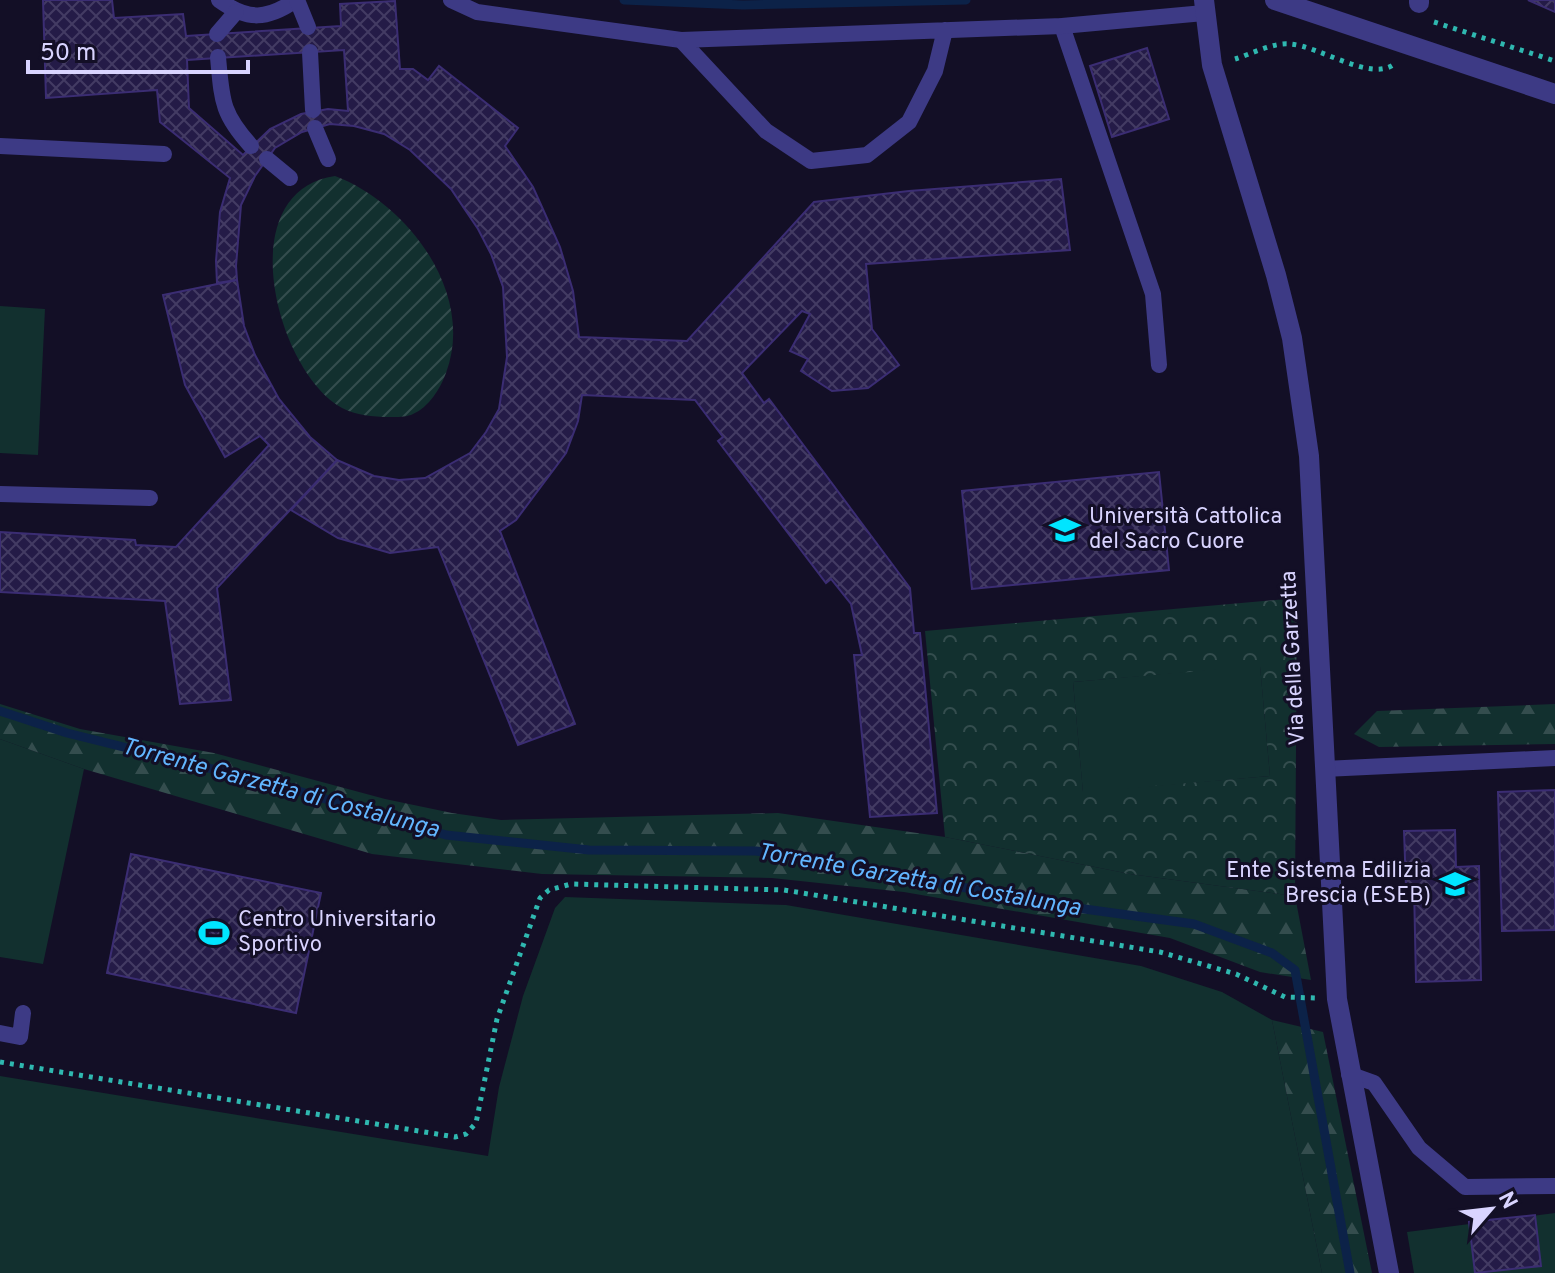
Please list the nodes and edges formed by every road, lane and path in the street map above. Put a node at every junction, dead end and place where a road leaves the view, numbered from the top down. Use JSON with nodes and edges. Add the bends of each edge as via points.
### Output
{"nodes":[{"id":1,"x":219,"y":0,"type":"edge"},
{"id":2,"x":296,"y":0,"type":"edge"},
{"id":3,"x":451,"y":0,"type":"edge"},
{"id":4,"x":1275,"y":0,"type":"edge"},
{"id":5,"x":1204,"y":6,"type":"edge"},
{"id":6,"x":1420,"y":7,"type":"edge"},
{"id":7,"x":236,"y":12,"type":"junction"},
{"id":8,"x":1062,"y":26,"type":"junction"},
{"id":9,"x":308,"y":27,"type":"dead end"},
{"id":10,"x":945,"y":30,"type":"junction"},
{"id":11,"x":217,"y":34,"type":"dead end"},
{"id":12,"x":681,"y":40,"type":"junction"},
{"id":13,"x":310,"y":52,"type":"dead end"},
{"id":14,"x":218,"y":57,"type":"dead end"},
{"id":15,"x":1228,"y":61,"type":"dead end"},
{"id":16,"x":1555,"y":61,"type":"edge"},
{"id":17,"x":1393,"y":65,"type":"dead end"},
{"id":18,"x":1555,"y":94,"type":"edge"},
{"id":19,"x":313,"y":110,"type":"dead end"},
{"id":20,"x":315,"y":128,"type":"dead end"},
{"id":21,"x":0,"y":146,"type":"edge"},
{"id":22,"x":251,"y":146,"type":"dead end"},
{"id":23,"x":164,"y":154,"type":"dead end"},
{"id":24,"x":267,"y":159,"type":"dead end"},
{"id":25,"x":328,"y":159,"type":"dead end"},
{"id":26,"x":290,"y":178,"type":"dead end"},
{"id":27,"x":1159,"y":365,"type":"dead end"},
{"id":28,"x":0,"y":494,"type":"edge"},
{"id":29,"x":150,"y":498,"type":"dead end"},
{"id":30,"x":1555,"y":758,"type":"edge"},
{"id":31,"x":1324,"y":769,"type":"junction"},
{"id":32,"x":1285,"y":997,"type":"dead end"},
{"id":33,"x":23,"y":1013,"type":"dead end"},
{"id":34,"x":0,"y":1033,"type":"edge"},
{"id":35,"x":0,"y":1062,"type":"edge"},
{"id":36,"x":1349,"y":1074,"type":"junction"},
{"id":37,"x":1555,"y":1186,"type":"edge"},
{"id":38,"x":1389,"y":1273,"type":"edge"}],
"edges":[{"from":1,"to":7,"type":"lane"},
{"from":2,"to":7,"type":"lane","via":[[279,12]]},
{"from":2,"to":9,"type":"lane"},
{"from":3,"to":12,"type":"lane","via":[[477,12]]},
{"from":4,"to":18,"type":"street"},
{"from":5,"to":8,"type":"lane"},
{"from":5,"to":31,"type":"street","name":"Via della Garzetta","via":[[1212,65],[1292,338],[1309,456]]},
{"from":6,"to":16,"type":"path","via":[[1447,28]]},
{"from":7,"to":11,"type":"lane"},
{"from":8,"to":10,"type":"lane"},
{"from":8,"to":27,"type":"lane","via":[[1153,294]]},
{"from":10,"to":12,"type":"lane"},
{"from":10,"to":12,"type":"lane","via":[[935,71],[909,122],[867,155],[811,161],[766,131]]},
{"from":13,"to":19,"type":"lane"},
{"from":14,"to":22,"type":"lane","via":[[222,104]]},
{"from":15,"to":17,"type":"path","via":[[1286,43],[1367,68],[1385,70]]},
{"from":20,"to":25,"type":"lane"},
{"from":21,"to":23,"type":"lane"},
{"from":24,"to":26,"type":"lane"},
{"from":28,"to":29,"type":"lane"},
{"from":30,"to":31,"type":"lane"},
{"from":31,"to":36,"type":"street","name":"Via della Garzetta","via":[[1337,999]]},
{"from":32,"to":35,"type":"path","via":[[1236,974],[1160,952],[784,890],[571,884],[540,898],[497,1019],[476,1123],[466,1134],[455,1137]]},
{"from":33,"to":34,"type":"lane","via":[[20,1037]]},
{"from":36,"to":37,"type":"lane","via":[[1374,1083],[1419,1148],[1465,1187]]},
{"from":36,"to":38,"type":"street","name":"Via della Garzetta"}]}
